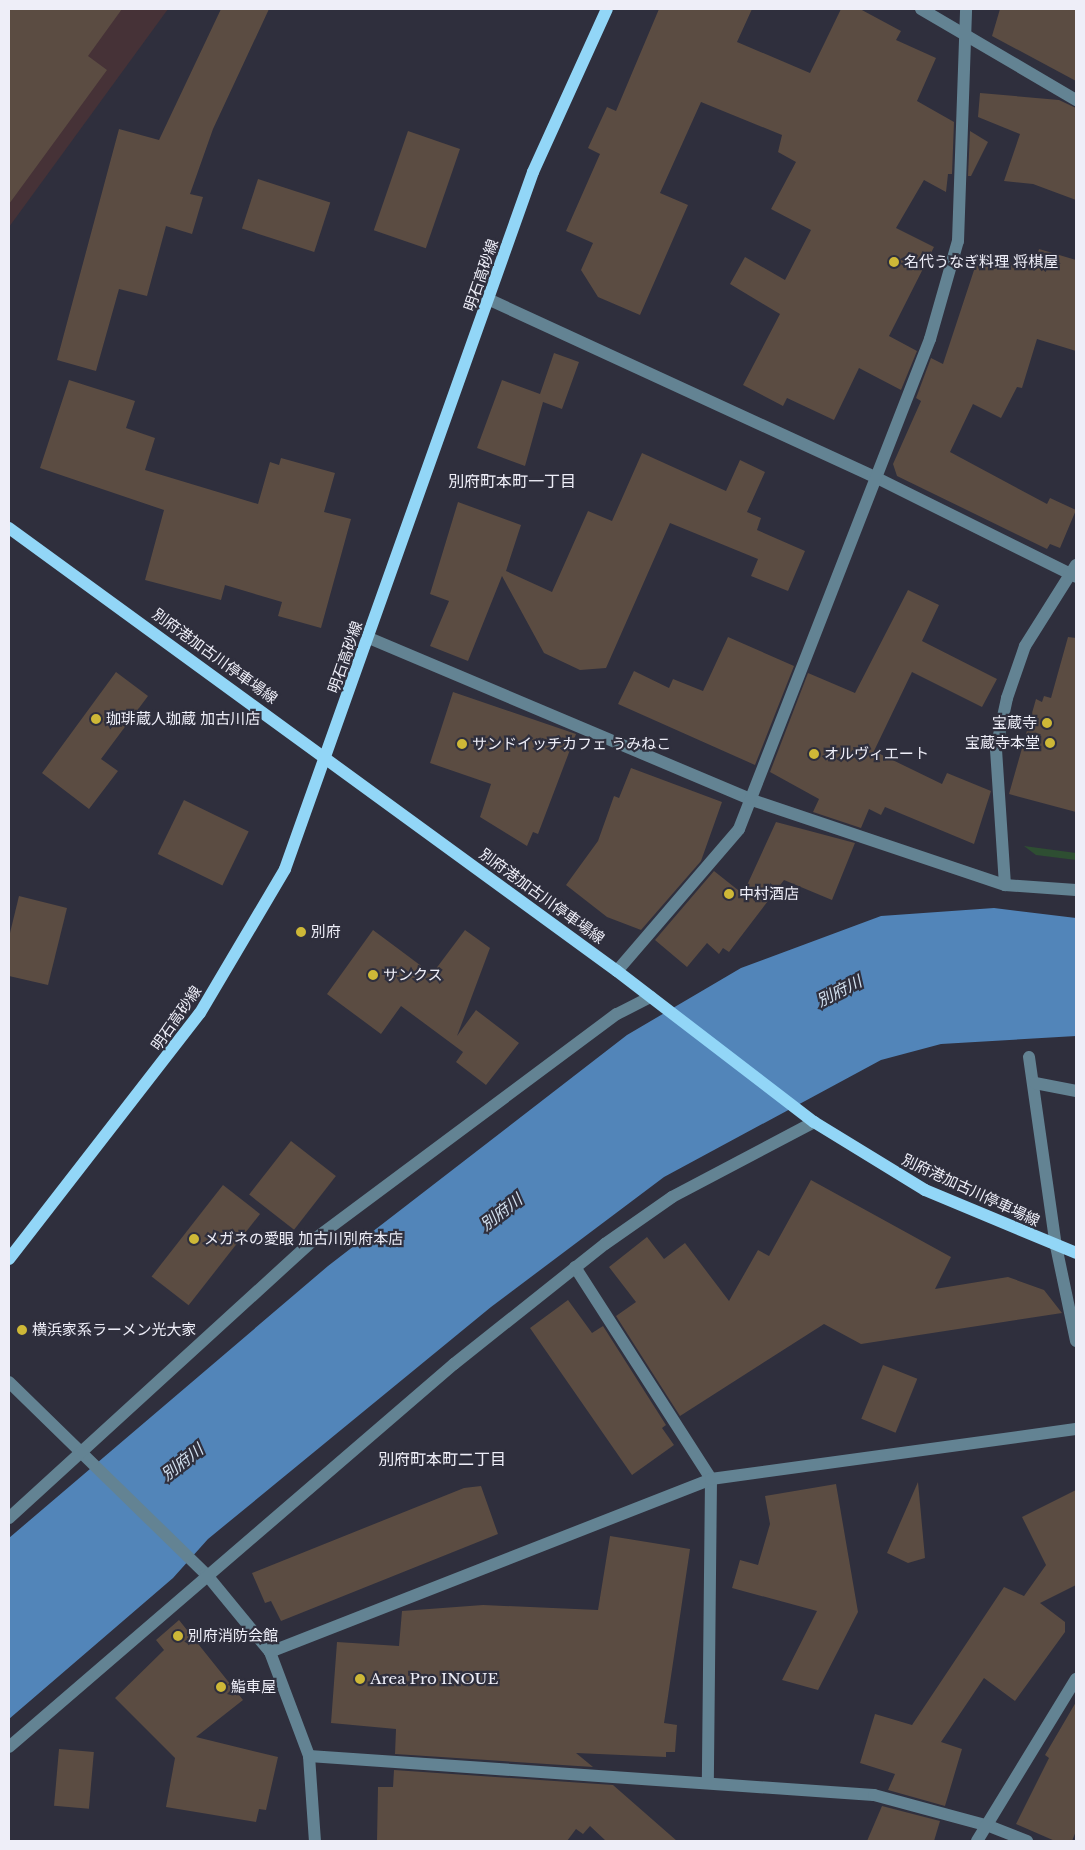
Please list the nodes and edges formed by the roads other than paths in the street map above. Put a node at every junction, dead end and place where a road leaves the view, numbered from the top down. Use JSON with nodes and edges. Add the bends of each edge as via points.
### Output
{"nodes":[{"id":1,"x":607,"y":9,"type":"edge"},
{"id":2,"x":921,"y":9,"type":"edge"},
{"id":3,"x":966,"y":9,"type":"edge"},
{"id":4,"x":965,"y":32,"type":"junction"},
{"id":5,"x":1076,"y":100,"type":"edge"},
{"id":6,"x":490,"y":300,"type":"junction"},
{"id":7,"x":877,"y":478,"type":"junction"},
{"id":8,"x":9,"y":528,"type":"edge"},
{"id":9,"x":1074,"y":572,"type":"edge"},
{"id":10,"x":369,"y":638,"type":"junction"},
{"id":11,"x":327,"y":757,"type":"junction"},
{"id":12,"x":752,"y":800,"type":"junction"},
{"id":13,"x":1005,"y":885,"type":"junction"},
{"id":14,"x":1076,"y":890,"type":"edge"},
{"id":15,"x":617,"y":971,"type":"junction"},
{"id":16,"x":651,"y":997,"type":"junction"},
{"id":17,"x":1029,"y":1057,"type":"dead end"},
{"id":18,"x":1035,"y":1083,"type":"junction"},
{"id":19,"x":1076,"y":1091,"type":"edge"},
{"id":20,"x":814,"y":1122,"type":"junction"},
{"id":21,"x":1056,"y":1246,"type":"junction"},
{"id":22,"x":1076,"y":1253,"type":"edge"},
{"id":23,"x":9,"y":1260,"type":"edge"},
{"id":24,"x":575,"y":1268,"type":"junction"},
{"id":25,"x":1076,"y":1341,"type":"edge"},
{"id":26,"x":9,"y":1382,"type":"edge"},
{"id":27,"x":1076,"y":1429,"type":"edge"},
{"id":28,"x":80,"y":1453,"type":"junction"},
{"id":29,"x":711,"y":1479,"type":"junction"},
{"id":30,"x":9,"y":1518,"type":"edge"},
{"id":31,"x":206,"y":1574,"type":"junction"},
{"id":32,"x":270,"y":1652,"type":"junction"},
{"id":33,"x":1076,"y":1678,"type":"edge"},
{"id":34,"x":9,"y":1747,"type":"edge"},
{"id":35,"x":309,"y":1756,"type":"junction"},
{"id":36,"x":708,"y":1781,"type":"junction"},
{"id":37,"x":989,"y":1826,"type":"junction"},
{"id":38,"x":316,"y":1841,"type":"edge"},
{"id":39,"x":976,"y":1841,"type":"edge"},
{"id":40,"x":1027,"y":1841,"type":"edge"}],
"edges":[{"from":1,"to":6,"type":"main road","name":"明石高砂線","via":[[533,172]]},
{"from":2,"to":4,"type":"street"},
{"from":3,"to":4,"type":"street"},
{"from":4,"to":5,"type":"street","via":[[996,57]]},
{"from":4,"to":7,"type":"street","via":[[958,241],[930,340]]},
{"from":6,"to":7,"type":"street"},
{"from":6,"to":10,"type":"main road","name":"明石高砂線"},
{"from":7,"to":9,"type":"street"},
{"from":7,"to":12,"type":"street"},
{"from":8,"to":11,"type":"main road","name":"別府港加古川停車場線"},
{"from":9,"to":13,"type":"street","via":[[1025,646],[996,749]]},
{"from":10,"to":11,"type":"main road","name":"明石高砂線"},
{"from":10,"to":12,"type":"street"},
{"from":11,"to":15,"type":"main road","name":"別府港加古川停車場線"},
{"from":11,"to":23,"type":"main road","name":"明石高砂線","via":[[285,869],[200,1013]]},
{"from":12,"to":13,"type":"street"},
{"from":12,"to":15,"type":"street","via":[[739,828]]},
{"from":13,"to":14,"type":"street"},
{"from":15,"to":16,"type":"main road","name":"別府港加古川停車場線"},
{"from":16,"to":20,"type":"main road","name":"別府港加古川停車場線"},
{"from":16,"to":28,"type":"street","via":[[617,1014],[316,1238]]},
{"from":17,"to":18,"type":"street"},
{"from":18,"to":19,"type":"street"},
{"from":18,"to":21,"type":"street"},
{"from":20,"to":21,"type":"main road","name":"別府港加古川停車場線","via":[[925,1190]]},
{"from":20,"to":24,"type":"street","via":[[672,1197]]},
{"from":21,"to":22,"type":"main road","name":"別府港加古川停車場線"},
{"from":21,"to":25,"type":"street"},
{"from":24,"to":29,"type":"street"},
{"from":24,"to":31,"type":"street"},
{"from":26,"to":28,"type":"street"},
{"from":27,"to":29,"type":"street"},
{"from":28,"to":30,"type":"street"},
{"from":28,"to":31,"type":"street"},
{"from":29,"to":32,"type":"street"},
{"from":29,"to":36,"type":"street"},
{"from":31,"to":32,"type":"street"},
{"from":31,"to":34,"type":"street"},
{"from":32,"to":35,"type":"street"},
{"from":33,"to":37,"type":"street"},
{"from":35,"to":36,"type":"street"},
{"from":35,"to":38,"type":"street"},
{"from":36,"to":37,"type":"street","via":[[874,1795]]},
{"from":37,"to":39,"type":"street"},
{"from":37,"to":40,"type":"street"}]}
